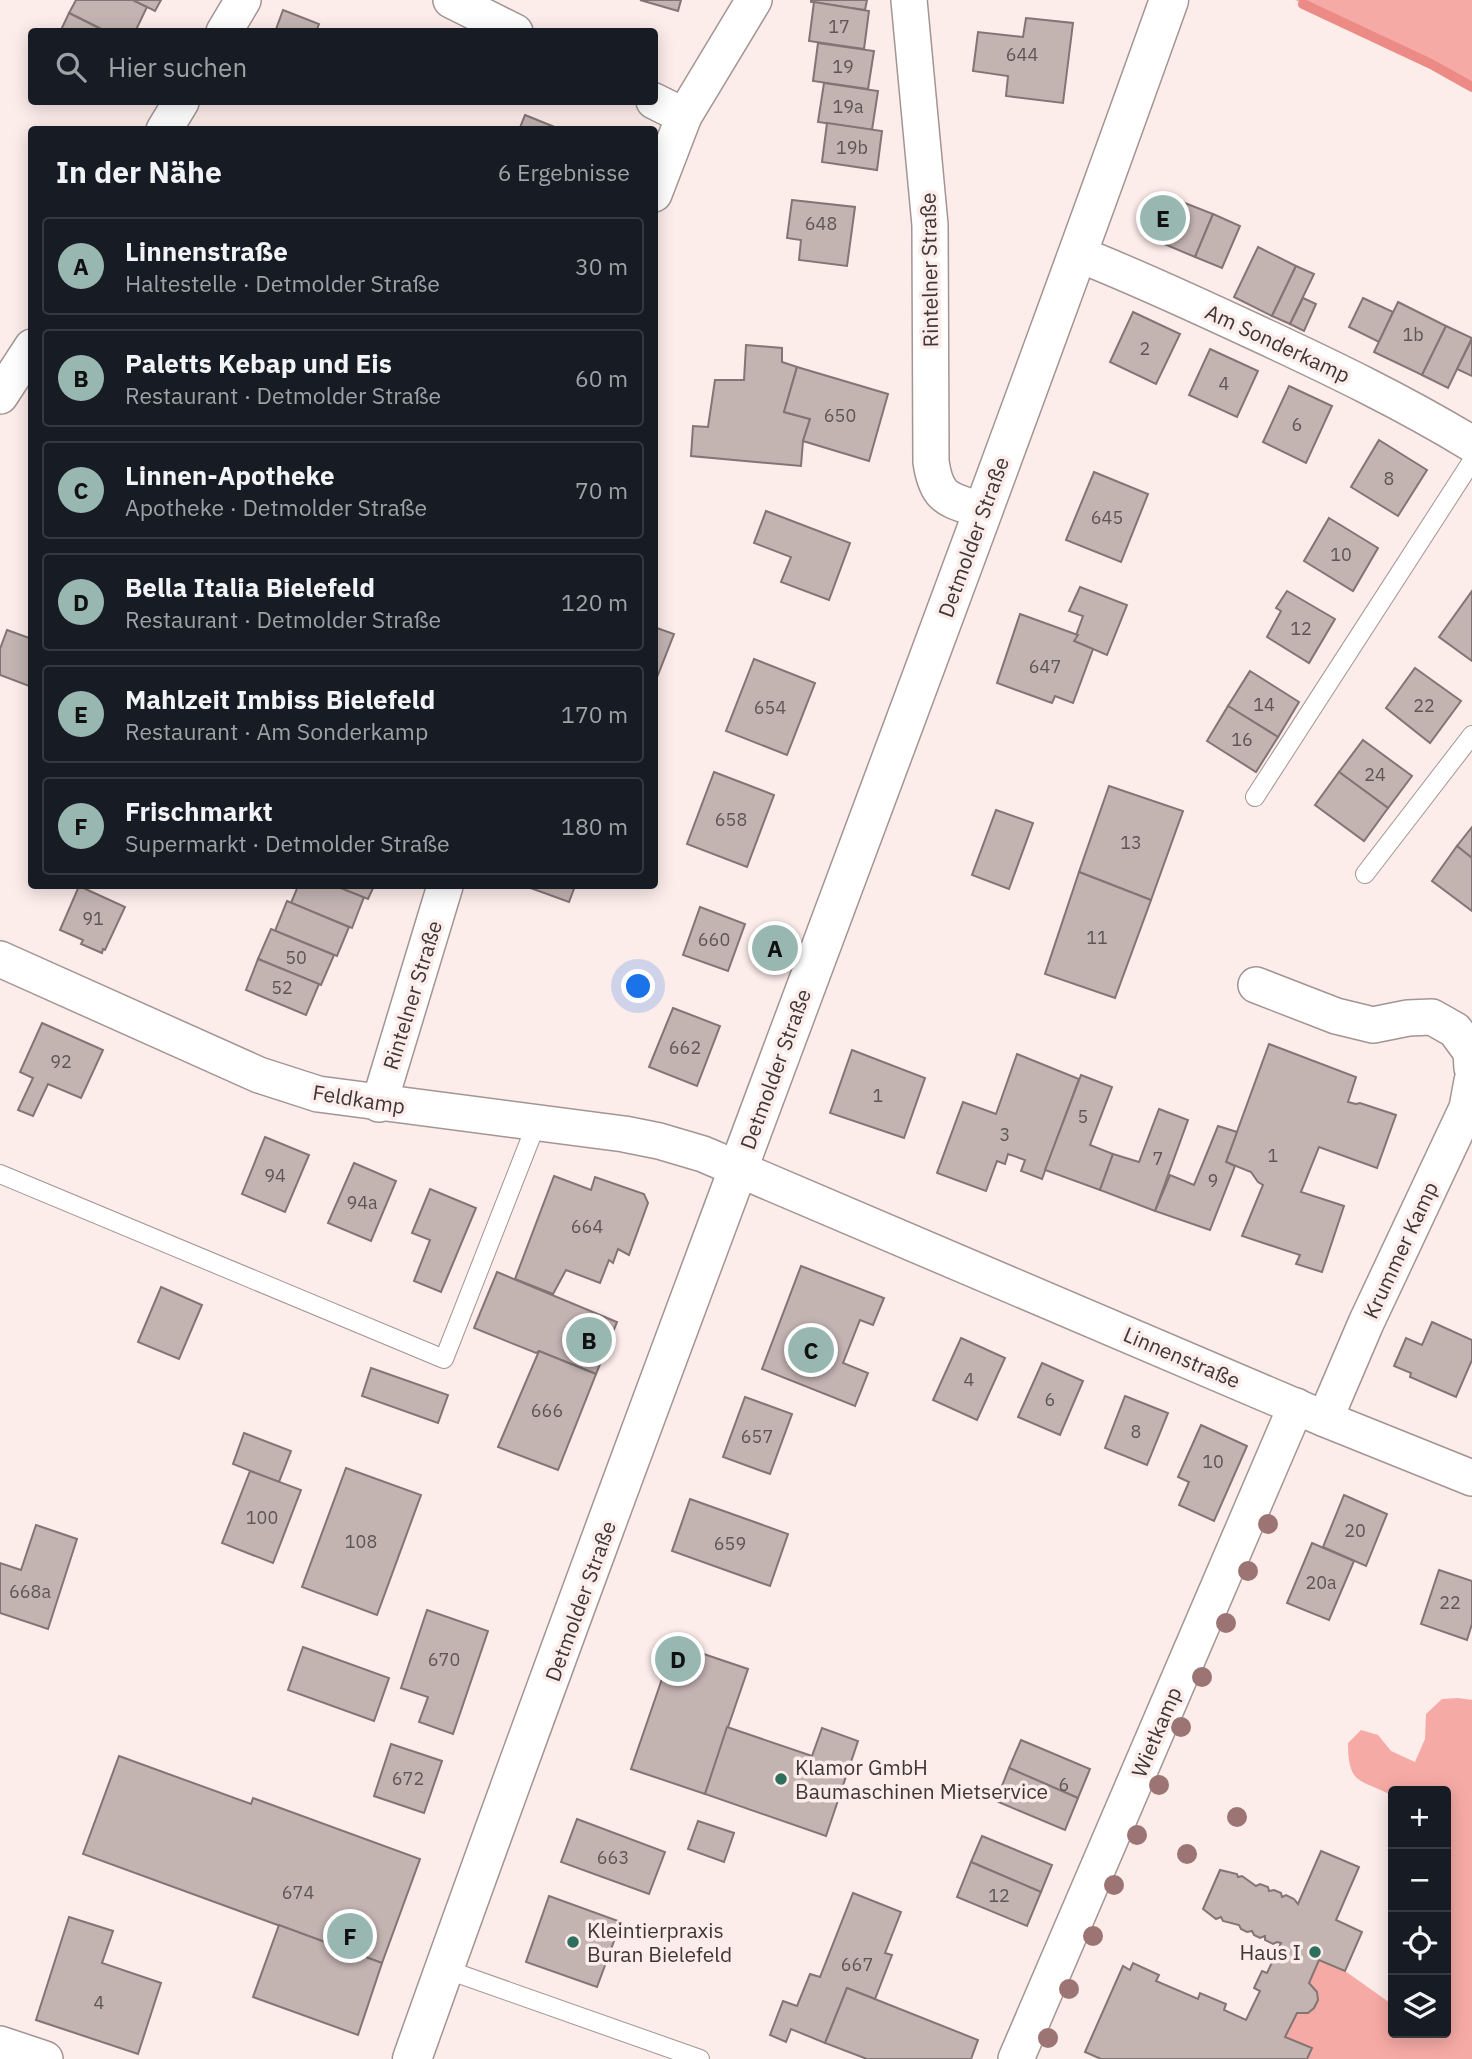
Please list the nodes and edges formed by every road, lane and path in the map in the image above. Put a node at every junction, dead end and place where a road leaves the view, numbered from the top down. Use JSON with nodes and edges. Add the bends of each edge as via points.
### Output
{"nodes":[{"id":1,"x":243,"y":0,"type":"edge"},
{"id":2,"x":451,"y":0,"type":"edge"},
{"id":3,"x":754,"y":0,"type":"edge"},
{"id":4,"x":909,"y":0,"type":"edge"},
{"id":5,"x":1169,"y":0,"type":"edge"},
{"id":6,"x":226,"y":28,"type":"edge"},
{"id":7,"x":506,"y":28,"type":"edge"},
{"id":8,"x":179,"y":105,"type":"edge"},
{"id":9,"x":669,"y":108,"type":"edge"},
{"id":10,"x":166,"y":126,"type":"edge"},
{"id":11,"x":658,"y":171,"type":"edge"},
{"id":12,"x":1078,"y":254,"type":"junction"},
{"id":13,"x":28,"y":353,"type":"edge"},
{"id":14,"x":0,"y":396,"type":"edge"},
{"id":15,"x":1472,"y":444,"type":"edge"},
{"id":16,"x":1472,"y":461,"type":"edge"},
{"id":17,"x":983,"y":511,"type":"junction"},
{"id":18,"x":1472,"y":735,"type":"edge"},
{"id":19,"x":1255,"y":797,"type":"dead end"},
{"id":20,"x":1365,"y":874,"type":"dead end"},
{"id":21,"x":443,"y":889,"type":"edge"},
{"id":22,"x":0,"y":958,"type":"edge"},
{"id":23,"x":1256,"y":985,"type":"dead end"},
{"id":24,"x":1472,"y":1068,"type":"edge"},
{"id":25,"x":1472,"y":1082,"type":"edge"},
{"id":26,"x":379,"y":1104,"type":"junction"},
{"id":27,"x":537,"y":1122,"type":"junction"},
{"id":28,"x":738,"y":1169,"type":"junction"},
{"id":29,"x":0,"y":1174,"type":"edge"},
{"id":30,"x":1310,"y":1412,"type":"junction"},
{"id":31,"x":1472,"y":1478,"type":"edge"},
{"id":32,"x":445,"y":1969,"type":"junction"},
{"id":33,"x":0,"y":2044,"type":"edge"},
{"id":34,"x":45,"y":2059,"type":"edge"},
{"id":35,"x":412,"y":2059,"type":"edge"},
{"id":36,"x":700,"y":2059,"type":"edge"},
{"id":37,"x":1016,"y":2059,"type":"edge"}],
"edges":[{"from":1,"to":6,"type":"street"},
{"from":2,"to":7,"type":"street"},
{"from":3,"to":9,"type":"street"},
{"from":4,"to":17,"type":"street","name":"Rintelner Straße","via":[[930,226],[930,462],[934,480],[946,498]]},
{"from":5,"to":12,"type":"street","name":"Detmolder Straße"},
{"from":8,"to":10,"type":"street"},
{"from":9,"to":11,"type":"street"},
{"from":12,"to":15,"type":"street","name":"Am Sonderkamp","via":[[1347,375]]},
{"from":12,"to":17,"type":"street","name":"Detmolder Straße"},
{"from":13,"to":14,"type":"street"},
{"from":16,"to":19,"type":"lane"},
{"from":17,"to":28,"type":"street","name":"Detmolder Straße"},
{"from":18,"to":20,"type":"lane"},
{"from":21,"to":26,"type":"street","name":"Rintelner Straße"},
{"from":22,"to":26,"type":"street","name":"Feldkamp","via":[[259,1075],[318,1094]]},
{"from":23,"to":24,"type":"street","via":[[1373,1025],[1432,1017],[1455,1030],[1471,1052]]},
{"from":25,"to":30,"type":"street","name":"Krummer Kamp","via":[[1467,1108],[1366,1323]]},
{"from":26,"to":27,"type":"street","name":"Feldkamp"},
{"from":27,"to":28,"type":"street","name":"Feldkamp","via":[[659,1141]]},
{"from":27,"to":29,"type":"lane","via":[[444,1359]]},
{"from":28,"to":30,"type":"street","name":"Linnenstraße"},
{"from":28,"to":32,"type":"street","name":"Detmolder Straße"},
{"from":30,"to":31,"type":"street","name":"Linnenstraße"},
{"from":30,"to":37,"type":"street","name":"Wietkamp"},
{"from":32,"to":35,"type":"street","name":"Detmolder Straße"},
{"from":32,"to":36,"type":"lane"},
{"from":33,"to":34,"type":"street"}]}
